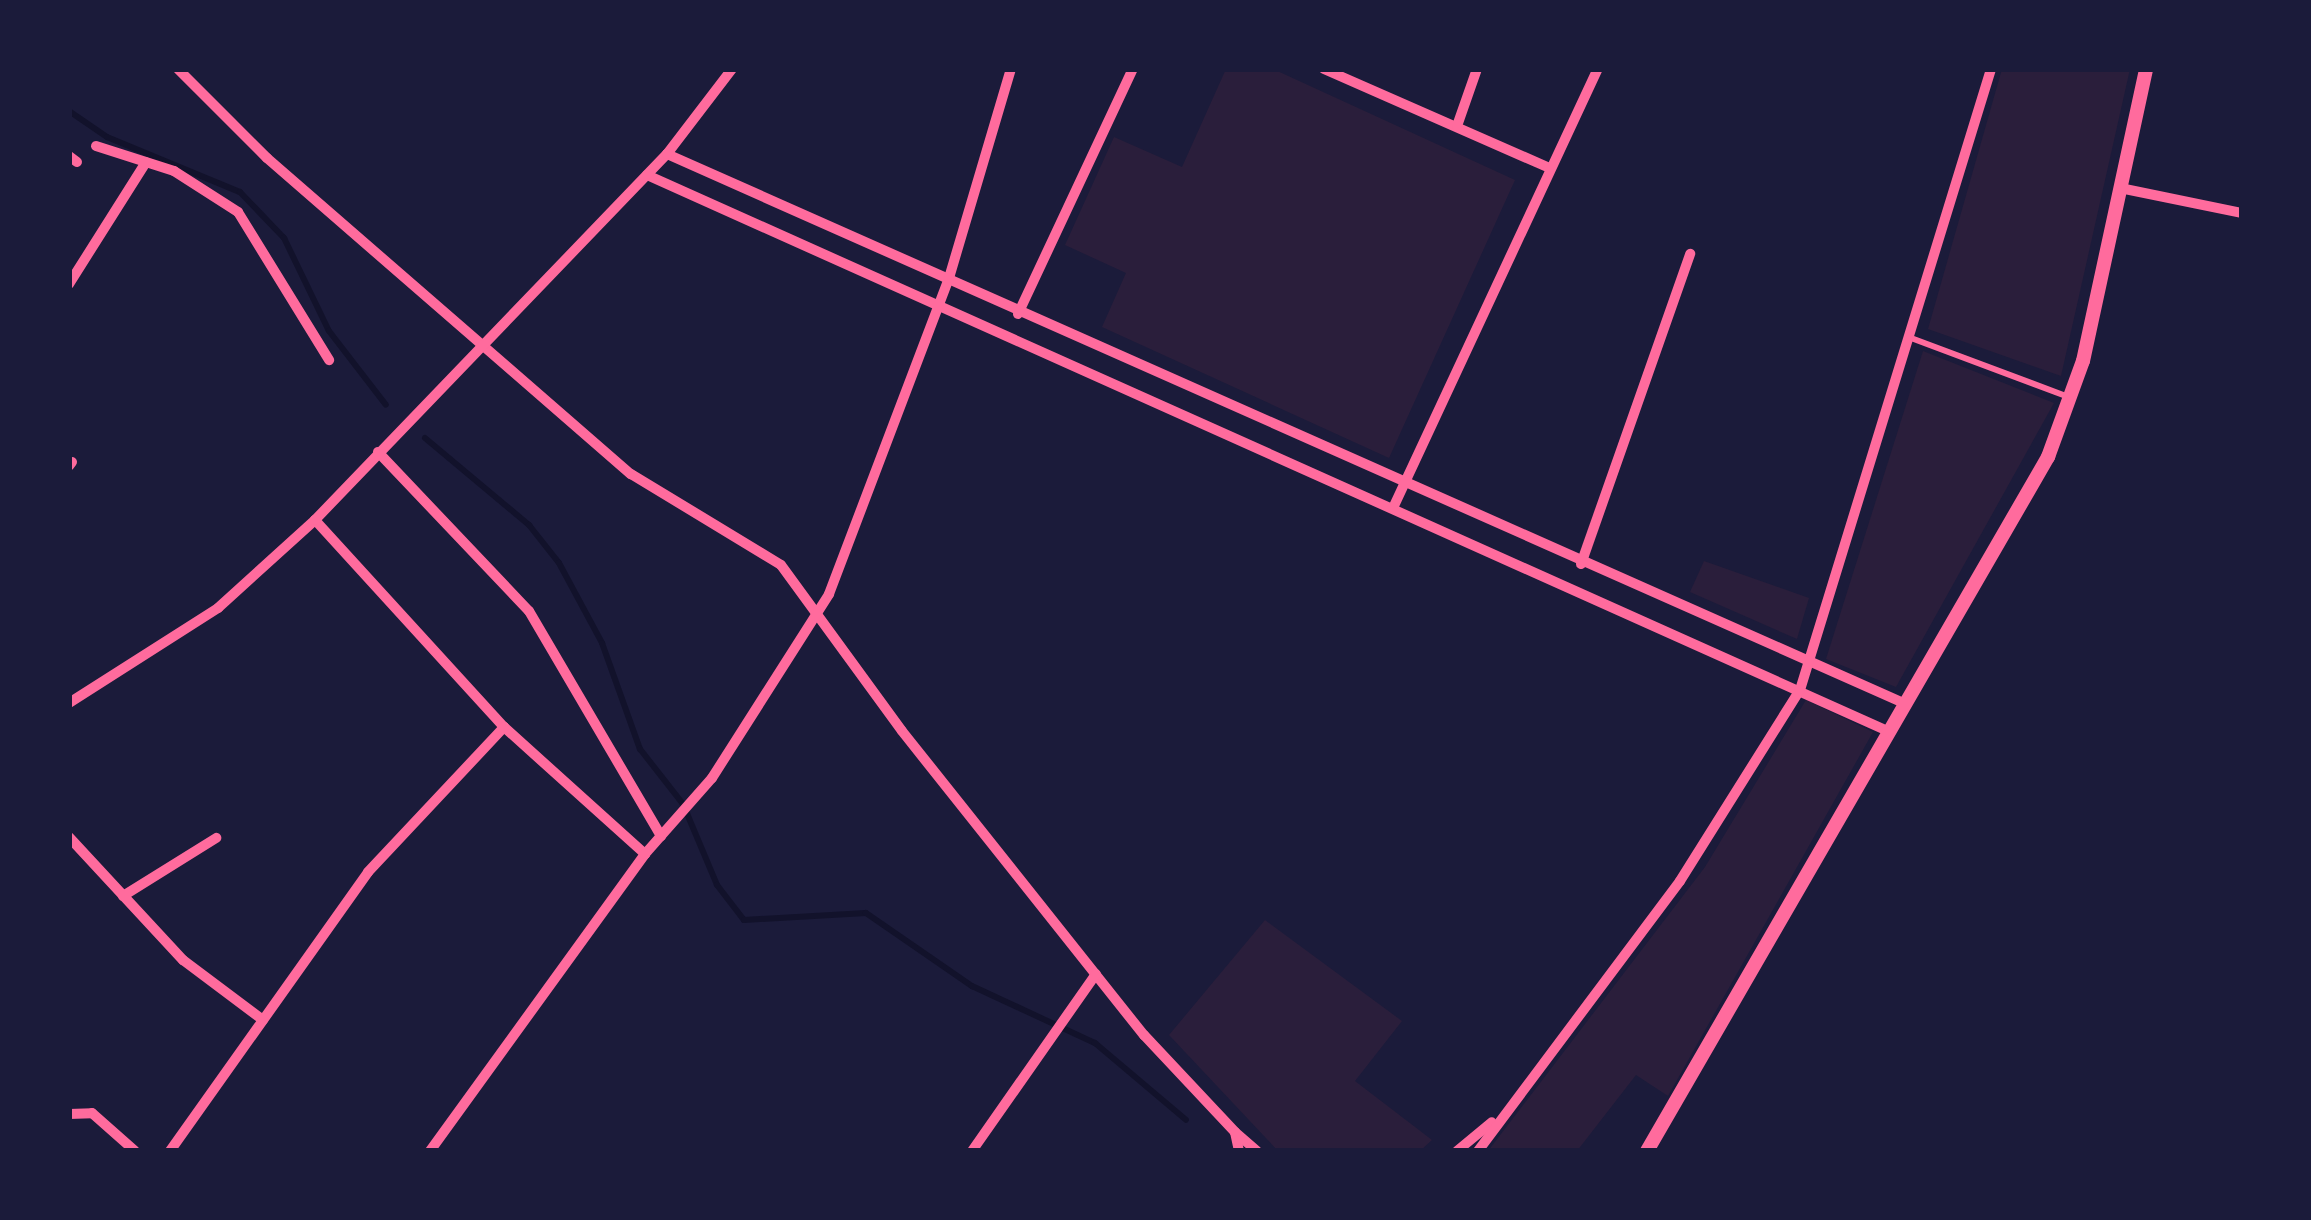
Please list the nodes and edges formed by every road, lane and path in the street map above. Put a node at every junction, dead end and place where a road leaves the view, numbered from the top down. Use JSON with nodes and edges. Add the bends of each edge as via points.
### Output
{"nodes":[{"id":1,"x":178,"y":69,"type":"edge"},
{"id":2,"x":731,"y":69,"type":"edge"},
{"id":3,"x":1011,"y":69,"type":"edge"},
{"id":4,"x":1133,"y":69,"type":"edge"},
{"id":5,"x":1324,"y":69,"type":"edge"},
{"id":6,"x":1477,"y":69,"type":"edge"},
{"id":7,"x":1598,"y":69,"type":"edge"},
{"id":8,"x":1991,"y":69,"type":"edge"},
{"id":9,"x":2146,"y":69,"type":"edge"},
{"id":10,"x":1457,"y":125,"type":"junction"},
{"id":11,"x":96,"y":146,"type":"dead end"},
{"id":12,"x":667,"y":154,"type":"junction"},
{"id":13,"x":146,"y":162,"type":"junction"},
{"id":14,"x":1550,"y":168,"type":"junction"},
{"id":15,"x":647,"y":175,"type":"junction"},
{"id":16,"x":2120,"y":188,"type":"junction"},
{"id":17,"x":2242,"y":213,"type":"edge"},
{"id":18,"x":1690,"y":254,"type":"dead end"},
{"id":19,"x":949,"y":278,"type":"junction"},
{"id":20,"x":69,"y":284,"type":"edge"},
{"id":21,"x":938,"y":304,"type":"junction"},
{"id":22,"x":1018,"y":314,"type":"junction"},
{"id":23,"x":1911,"y":338,"type":"junction"},
{"id":24,"x":482,"y":340,"type":"junction"},
{"id":25,"x":329,"y":360,"type":"dead end"},
{"id":26,"x":2072,"y":398,"type":"junction"},
{"id":27,"x":378,"y":452,"type":"junction"},
{"id":28,"x":1403,"y":485,"type":"junction"},
{"id":29,"x":1394,"y":508,"type":"junction"},
{"id":30,"x":315,"y":520,"type":"junction"},
{"id":31,"x":1581,"y":564,"type":"junction"},
{"id":32,"x":818,"y":615,"type":"junction"},
{"id":33,"x":1812,"y":661,"type":"junction"},
{"id":34,"x":1800,"y":690,"type":"junction"},
{"id":35,"x":69,"y":703,"type":"edge"},
{"id":36,"x":1906,"y":704,"type":"junction"},
{"id":37,"x":504,"y":728,"type":"junction"},
{"id":38,"x":1890,"y":732,"type":"junction"},
{"id":39,"x":666,"y":831,"type":"junction"},
{"id":40,"x":69,"y":837,"type":"edge"},
{"id":41,"x":216,"y":838,"type":"dead end"},
{"id":42,"x":645,"y":854,"type":"junction"},
{"id":43,"x":124,"y":896,"type":"junction"},
{"id":44,"x":1096,"y":974,"type":"junction"},
{"id":45,"x":263,"y":1020,"type":"junction"},
{"id":46,"x":69,"y":1114,"type":"edge"},
{"id":47,"x":1499,"y":1116,"type":"junction"},
{"id":48,"x":1235,"y":1132,"type":"junction"},
{"id":49,"x":135,"y":1151,"type":"edge"},
{"id":50,"x":170,"y":1151,"type":"edge"},
{"id":51,"x":430,"y":1151,"type":"edge"},
{"id":52,"x":972,"y":1151,"type":"edge"},
{"id":53,"x":1239,"y":1151,"type":"edge"},
{"id":54,"x":1257,"y":1151,"type":"edge"},
{"id":55,"x":1457,"y":1151,"type":"edge"},
{"id":56,"x":1478,"y":1151,"type":"edge"},
{"id":57,"x":1647,"y":1151,"type":"edge"}],
"edges":[{"from":1,"to":24,"type":"street","via":[[267,158]]},
{"from":2,"to":12,"type":"street"},
{"from":3,"to":19,"type":"street"},
{"from":4,"to":22,"type":"street"},
{"from":5,"to":10,"type":"street"},
{"from":6,"to":10,"type":"street"},
{"from":7,"to":14,"type":"street"},
{"from":8,"to":23,"type":"street"},
{"from":9,"to":16,"type":"street"},
{"from":10,"to":14,"type":"street"},
{"from":11,"to":13,"type":"street"},
{"from":12,"to":15,"type":"street"},
{"from":12,"to":19,"type":"street"},
{"from":13,"to":20,"type":"street"},
{"from":13,"to":25,"type":"street","via":[[205,187],[238,212]]},
{"from":14,"to":28,"type":"street"},
{"from":15,"to":21,"type":"street"},
{"from":15,"to":24,"type":"street"},
{"from":16,"to":17,"type":"street"},
{"from":16,"to":26,"type":"street"},
{"from":18,"to":31,"type":"street"},
{"from":19,"to":21,"type":"street"},
{"from":19,"to":22,"type":"street"},
{"from":21,"to":29,"type":"street"},
{"from":21,"to":32,"type":"street"},
{"from":22,"to":28,"type":"street"},
{"from":23,"to":26,"type":"lane"},
{"from":23,"to":33,"type":"street"},
{"from":24,"to":27,"type":"street"},
{"from":24,"to":32,"type":"street","via":[[631,474],[781,565]]},
{"from":26,"to":36,"type":"street","via":[[2048,457]]},
{"from":27,"to":30,"type":"street"},
{"from":27,"to":39,"type":"street","via":[[529,611]]},
{"from":28,"to":29,"type":"street"},
{"from":28,"to":31,"type":"street"},
{"from":29,"to":34,"type":"street"},
{"from":30,"to":35,"type":"street","via":[[218,608]]},
{"from":30,"to":37,"type":"street"},
{"from":31,"to":33,"type":"street"},
{"from":32,"to":39,"type":"street","via":[[693,804]]},
{"from":32,"to":44,"type":"street"},
{"from":33,"to":34,"type":"street"},
{"from":33,"to":36,"type":"street"},
{"from":34,"to":38,"type":"street"},
{"from":34,"to":47,"type":"street","via":[[1680,881]]},
{"from":36,"to":38,"type":"street"},
{"from":37,"to":42,"type":"street"},
{"from":37,"to":45,"type":"street","via":[[368,872]]},
{"from":38,"to":57,"type":"street"},
{"from":39,"to":42,"type":"street"},
{"from":40,"to":43,"type":"street"},
{"from":41,"to":43,"type":"street"},
{"from":42,"to":51,"type":"street"},
{"from":43,"to":45,"type":"street","via":[[183,960]]},
{"from":44,"to":48,"type":"street"},
{"from":44,"to":52,"type":"street"},
{"from":45,"to":50,"type":"street"},
{"from":46,"to":49,"type":"street","via":[[92,1113]]},
{"from":47,"to":55,"type":"street"},
{"from":47,"to":56,"type":"street"},
{"from":48,"to":53,"type":"street"},
{"from":48,"to":54,"type":"street"}]}
